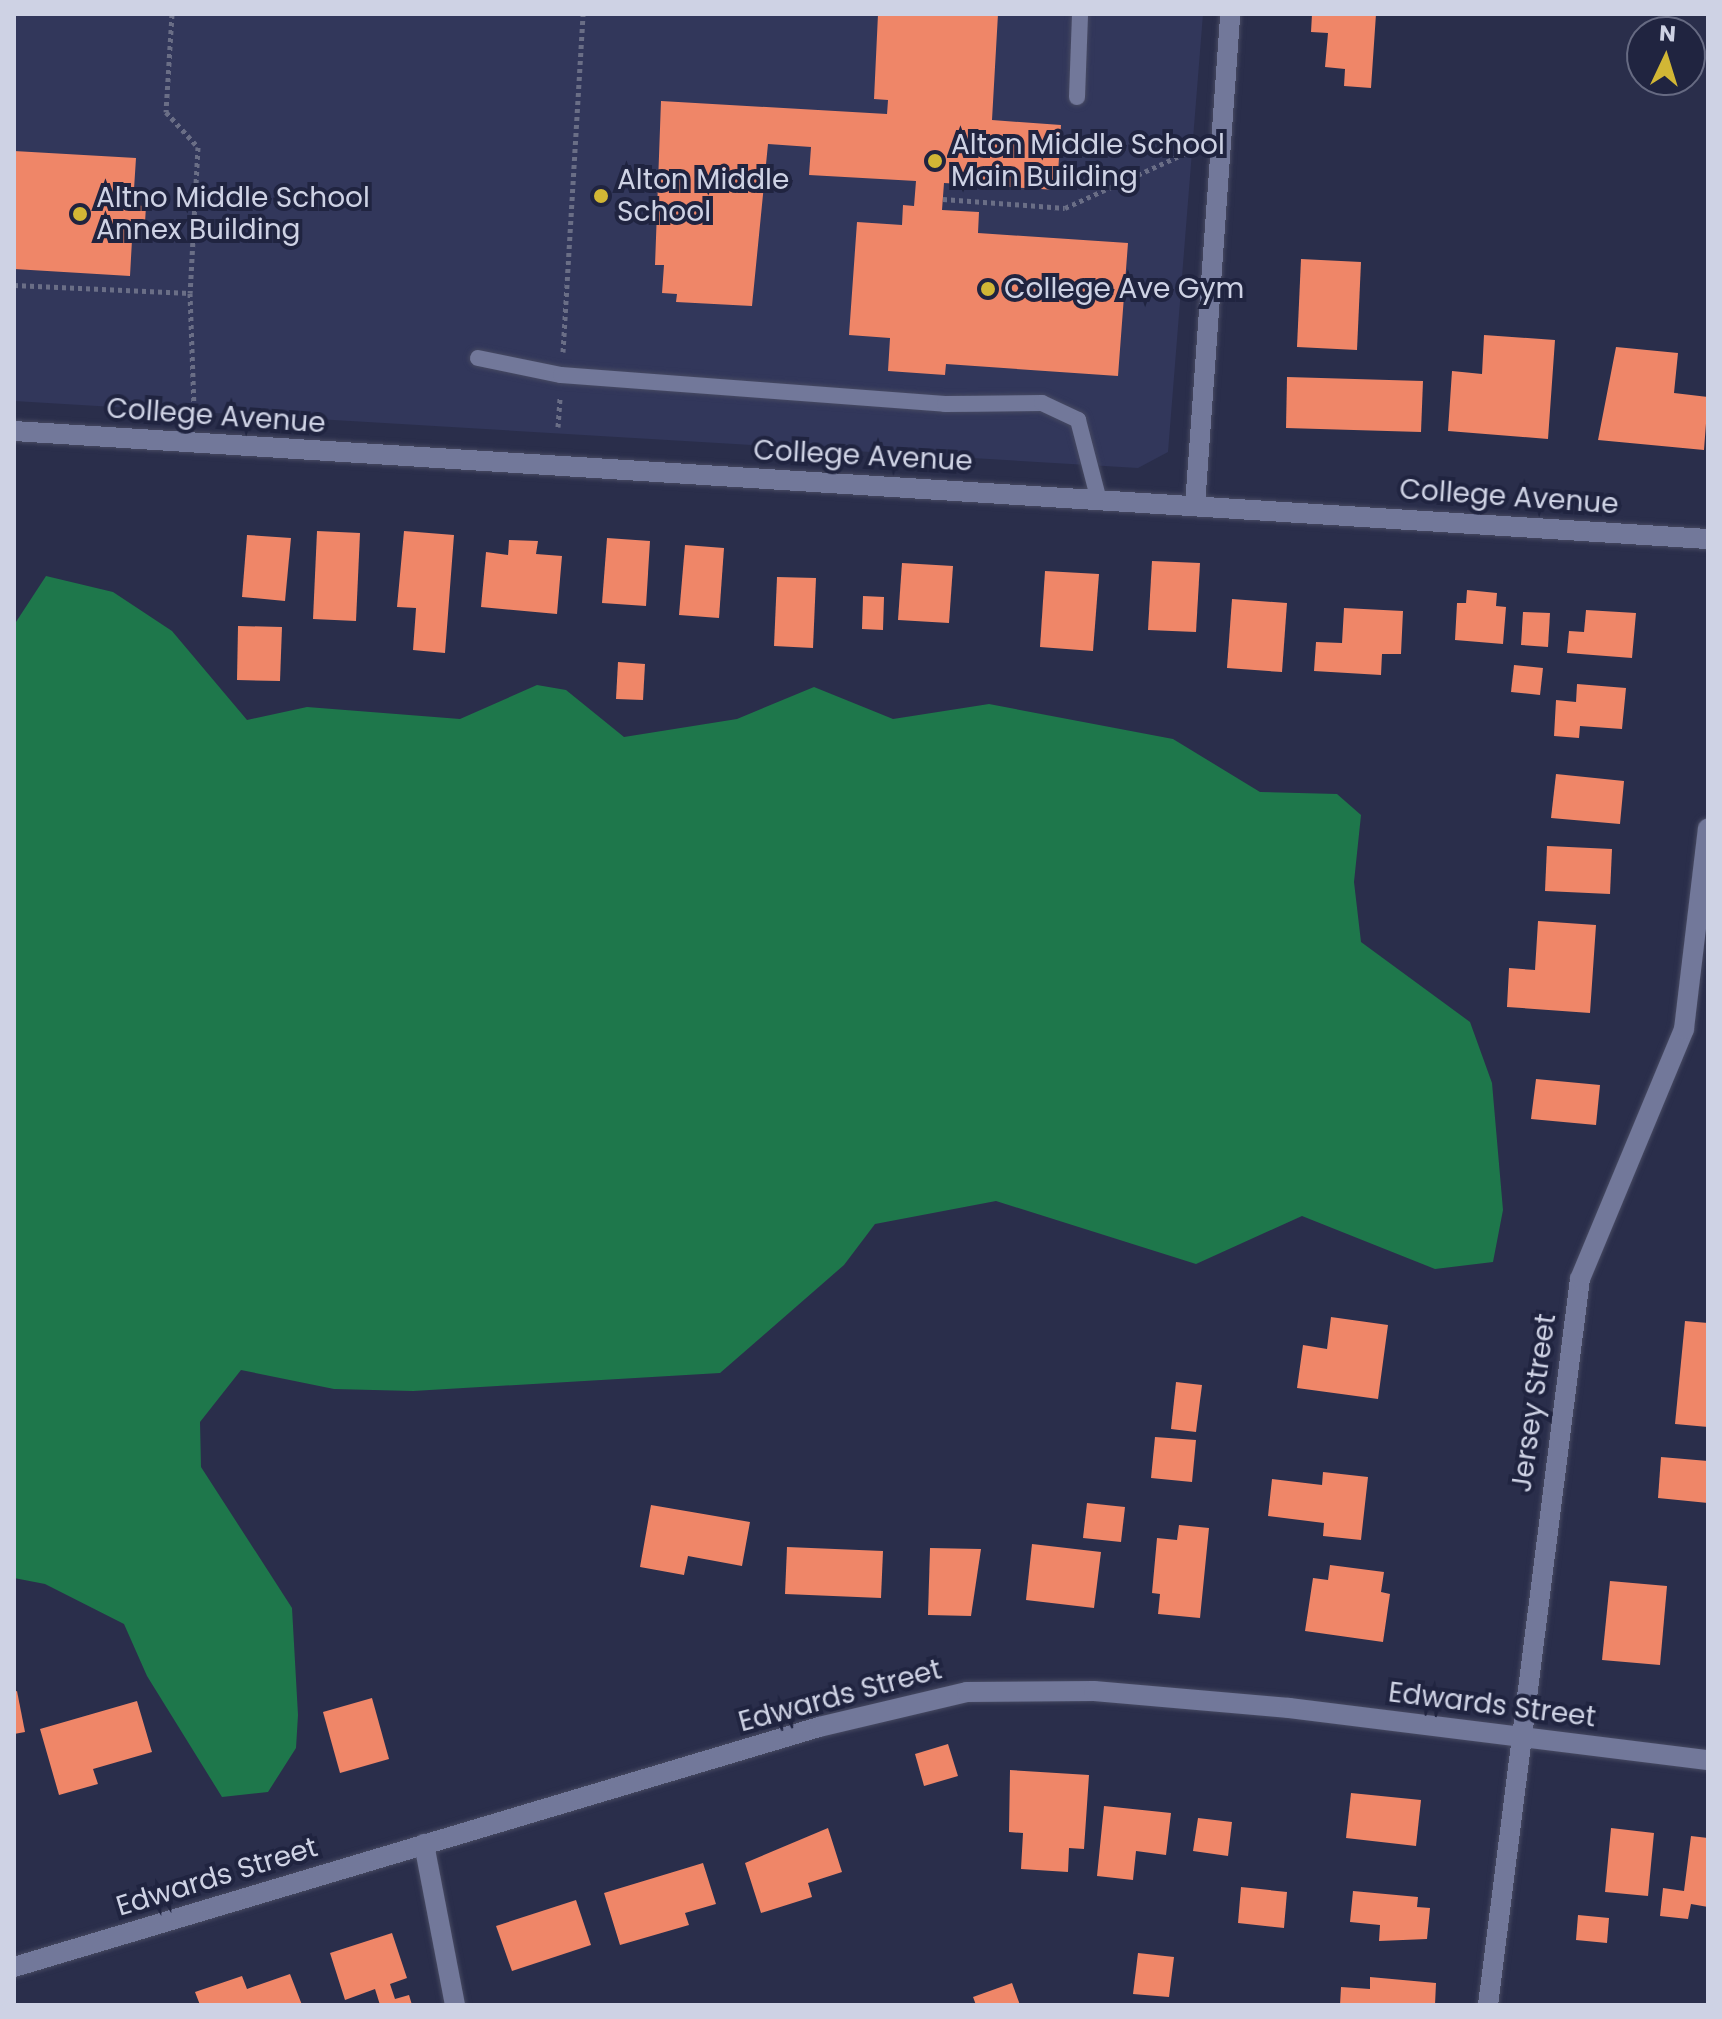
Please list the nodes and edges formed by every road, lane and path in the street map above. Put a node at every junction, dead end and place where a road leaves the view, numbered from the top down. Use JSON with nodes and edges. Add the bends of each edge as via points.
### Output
{"nodes":[{"id":1,"x":172,"y":14,"type":"edge"},
{"id":2,"x":583,"y":14,"type":"edge"},
{"id":3,"x":1080,"y":14,"type":"edge"},
{"id":4,"x":1230,"y":14,"type":"edge"},
{"id":5,"x":1077,"y":97,"type":"dead end"},
{"id":6,"x":1219,"y":134,"type":"junction"},
{"id":7,"x":943,"y":199,"type":"dead end"},
{"id":8,"x":14,"y":285,"type":"edge"},
{"id":9,"x":190,"y":293,"type":"junction"},
{"id":10,"x":478,"y":358,"type":"dead end"},
{"id":11,"x":561,"y":375,"type":"junction"},
{"id":12,"x":194,"y":405,"type":"dead end"},
{"id":13,"x":558,"y":427,"type":"dead end"},
{"id":14,"x":14,"y":431,"type":"edge"},
{"id":15,"x":1098,"y":497,"type":"junction"},
{"id":16,"x":1195,"y":506,"type":"junction"},
{"id":17,"x":1708,"y":539,"type":"edge"},
{"id":18,"x":1708,"y":828,"type":"edge"},
{"id":19,"x":1520,"y":1737,"type":"junction"},
{"id":20,"x":1708,"y":1760,"type":"edge"},
{"id":21,"x":424,"y":1844,"type":"junction"},
{"id":22,"x":14,"y":1967,"type":"edge"},
{"id":23,"x":455,"y":2005,"type":"edge"},
{"id":24,"x":1488,"y":2005,"type":"edge"}],
"edges":[{"from":1,"to":9,"type":"path","via":[[166,112],[198,147]]},
{"from":2,"to":11,"type":"path"},
{"from":3,"to":5,"type":"lane"},
{"from":4,"to":6,"type":"street"},
{"from":6,"to":7,"type":"path","via":[[1065,208]]},
{"from":6,"to":16,"type":"street"},
{"from":8,"to":9,"type":"path"},
{"from":9,"to":12,"type":"path"},
{"from":10,"to":11,"type":"lane"},
{"from":11,"to":13,"type":"path"},
{"from":11,"to":15,"type":"lane","via":[[945,404],[1042,403],[1078,420]]},
{"from":14,"to":15,"type":"street","name":"College Avenue"},
{"from":15,"to":16,"type":"street","name":"College Avenue"},
{"from":16,"to":17,"type":"street","name":"College Avenue"},
{"from":18,"to":19,"type":"street","name":"Jersey Street","via":[[1684,1029],[1580,1279]]},
{"from":19,"to":20,"type":"street","name":"Edwards Street"},
{"from":19,"to":21,"type":"street","name":"Edwards Street","via":[[1094,1691],[967,1692]]},
{"from":19,"to":24,"type":"street","name":"Jersey Street"},
{"from":21,"to":22,"type":"street","name":"Edwards Street"},
{"from":21,"to":23,"type":"street"}]}
